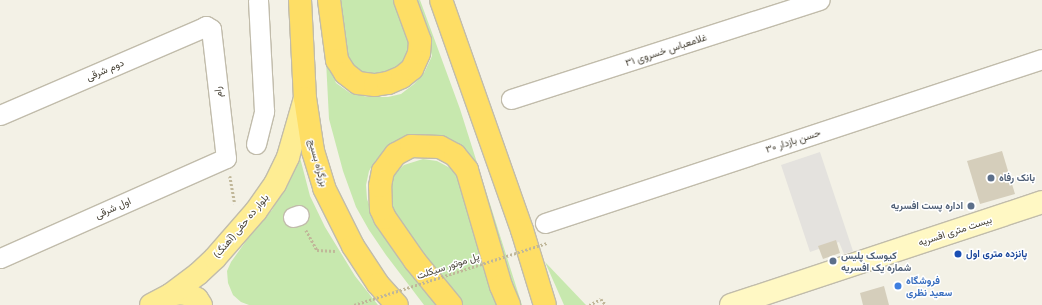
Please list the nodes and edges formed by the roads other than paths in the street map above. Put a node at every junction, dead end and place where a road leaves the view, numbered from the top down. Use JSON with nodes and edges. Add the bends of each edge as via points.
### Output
{"nodes":[{"id":1,"x":258,"y":0,"type":"edge"},
{"id":2,"x":300,"y":0,"type":"edge"},
{"id":3,"x":329,"y":0,"type":"edge"},
{"id":4,"x":405,"y":0,"type":"edge"},
{"id":5,"x":441,"y":0,"type":"edge"},
{"id":6,"x":820,"y":0,"type":"edge"},
{"id":7,"x":210,"y":27,"type":"joint"},
{"id":8,"x":1042,"y":59,"type":"edge"},
{"id":9,"x":305,"y":98,"type":"junction"},
{"id":10,"x":511,"y":99,"type":"dead end"},
{"id":11,"x":0,"y":115,"type":"edge"},
{"id":12,"x":256,"y":144,"type":"dead end"},
{"id":13,"x":226,"y":158,"type":"joint"},
{"id":14,"x":1042,"y":202,"type":"edge"},
{"id":15,"x":1042,"y":216,"type":"edge"},
{"id":16,"x":545,"y":223,"type":"dead end"},
{"id":17,"x":0,"y":258,"type":"edge"},
{"id":18,"x":161,"y":300,"type":"edge"},
{"id":19,"x":201,"y":305,"type":"edge"},
{"id":20,"x":397,"y":305,"type":"edge"},
{"id":21,"x":451,"y":305,"type":"edge"},
{"id":22,"x":509,"y":305,"type":"edge"},
{"id":23,"x":545,"y":305,"type":"edge"},
{"id":24,"x":731,"y":305,"type":"edge"},
{"id":25,"x":764,"y":305,"type":"edge"}],
"edges":[{"from":1,"to":12,"type":"street","via":[[264,111]]},
{"from":2,"to":9,"type":"highway","name":"بزرگراه بسیج"},
{"from":3,"to":4,"type":"highway","via":[[337,60],[345,73],[358,83],[375,85],[402,77],[412,69],[419,53],[420,41]]},
{"from":5,"to":23,"type":"highway","via":[[522,230]]},
{"from":6,"to":10,"type":"street","name":"غلامعباس خسروی ۳۱"},
{"from":7,"to":11,"type":"street","name":"دوم شرقی","via":[[204,27]]},
{"from":7,"to":13,"type":"street","name":"رام"},
{"from":8,"to":16,"type":"street","name":"حسن بازدار ۳۰"},
{"from":9,"to":18,"type":"main road","name":"بلوار ده حقی (آهنگ)","via":[[293,143],[275,184],[244,227],[216,258]]},
{"from":9,"to":20,"type":"highway","name":"بزرگراه بسیج","via":[[313,151],[324,188],[357,253],[378,284]]},
{"from":13,"to":17,"type":"street","name":"اول شرقی"},
{"from":14,"to":24,"type":"main road","name":"بیست متری افسریه"},
{"from":15,"to":25,"type":"main road","name":"بیست متری افسریه"},
{"from":18,"to":19,"type":"main road","via":[[181,293],[197,299]]},
{"from":21,"to":22,"type":"highway","via":[[402,243],[381,209],[380,186],[383,171],[396,154],[411,146],[440,147],[455,155],[468,170],[501,286]]}]}
